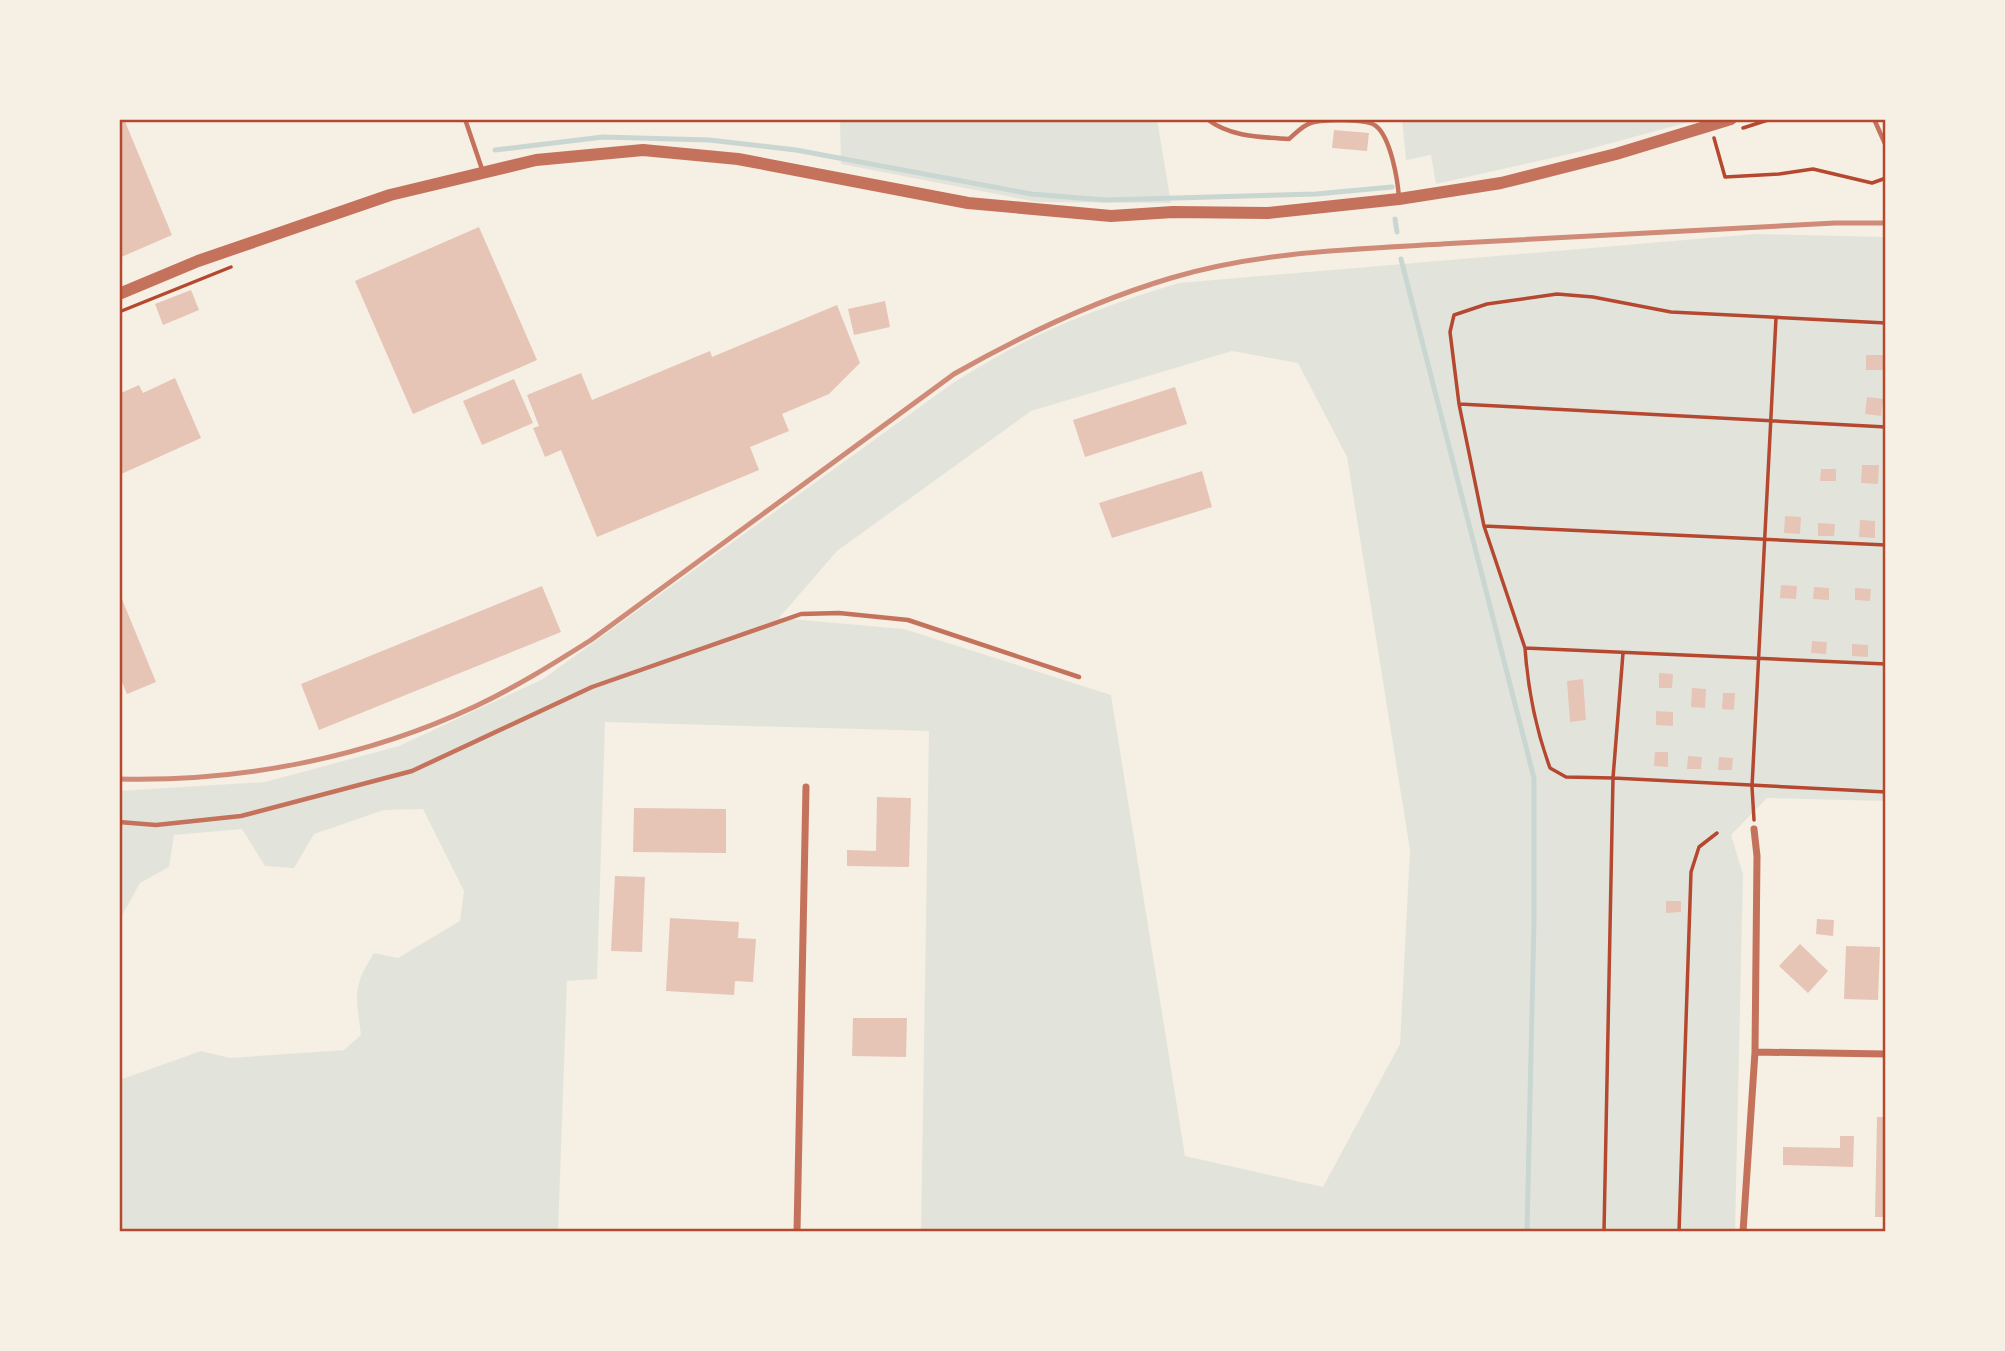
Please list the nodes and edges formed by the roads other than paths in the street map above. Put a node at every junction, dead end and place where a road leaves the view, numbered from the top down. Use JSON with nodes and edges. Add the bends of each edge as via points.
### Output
{"nodes":[{"id":1,"x":466,"y":119,"type":"edge"},
{"id":2,"x":1207,"y":119,"type":"edge"},
{"id":3,"x":1874,"y":119,"type":"edge"},
{"id":4,"x":1734,"y":124,"type":"edge"},
{"id":5,"x":1886,"y":146,"type":"edge"},
{"id":6,"x":484,"y":173,"type":"junction"},
{"id":7,"x":1399,"y":200,"type":"junction"},
{"id":8,"x":119,"y":294,"type":"edge"},
{"id":9,"x":1079,"y":677,"type":"dead end"},
{"id":10,"x":806,"y":787,"type":"dead end"},
{"id":11,"x":119,"y":822,"type":"edge"},
{"id":12,"x":1754,"y":829,"type":"road end"},
{"id":13,"x":1755,"y":1052,"type":"junction"},
{"id":14,"x":1886,"y":1054,"type":"edge"},
{"id":15,"x":797,"y":1232,"type":"edge"},
{"id":16,"x":1743,"y":1232,"type":"edge"}],
"edges":[{"from":1,"to":6,"type":"lane"},
{"from":2,"to":7,"type":"lane","via":[[1219,129],[1238,134],[1289,139],[1311,122],[1362,121],[1376,126],[1398,180]]},
{"from":3,"to":5,"type":"lane"},
{"from":4,"to":7,"type":"street","via":[[1501,183]]},
{"from":6,"to":7,"type":"street","via":[[536,160],[643,150],[738,159],[968,203],[1111,216],[1268,212]]},
{"from":6,"to":8,"type":"street","via":[[390,195],[198,261]]},
{"from":9,"to":11,"type":"lane","via":[[908,620],[801,614],[592,687],[412,771],[241,816],[156,825]]},
{"from":10,"to":15,"type":"street"},
{"from":12,"to":13,"type":"street"},
{"from":13,"to":14,"type":"street"},
{"from":13,"to":16,"type":"street"}]}
